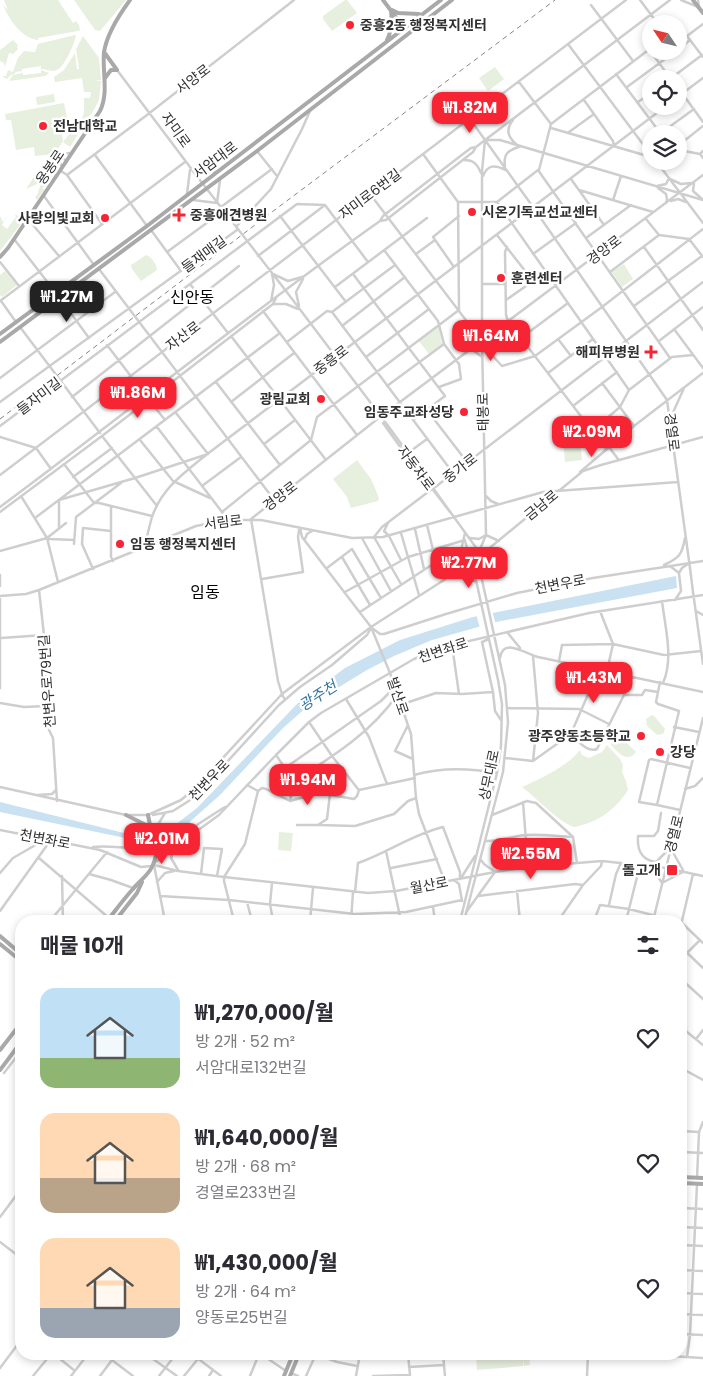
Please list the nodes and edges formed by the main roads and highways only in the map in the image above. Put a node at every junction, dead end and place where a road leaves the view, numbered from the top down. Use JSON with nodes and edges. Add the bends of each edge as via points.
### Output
{"nodes":[{"id":1,"x":130,"y":0,"type":"edge"},
{"id":2,"x":383,"y":0,"type":"edge"},
{"id":3,"x":441,"y":0,"type":"edge"},
{"id":4,"x":452,"y":0,"type":"edge"},
{"id":5,"x":693,"y":0,"type":"edge"},
{"id":6,"x":391,"y":10,"type":"junction"},
{"id":7,"x":424,"y":13,"type":"junction"},
{"id":8,"x":703,"y":13,"type":"edge"},
{"id":9,"x":404,"y":28,"type":"junction"},
{"id":10,"x":409,"y":34,"type":"junction"},
{"id":11,"x":386,"y":42,"type":"junction"},
{"id":12,"x":104,"y":52,"type":"junction"},
{"id":13,"x":104,"y":80,"type":"junction"},
{"id":14,"x":149,"y":227,"type":"junction"},
{"id":15,"x":0,"y":257,"type":"edge"},
{"id":16,"x":96,"y":267,"type":"junction"},
{"id":17,"x":0,"y":334,"type":"edge"},
{"id":18,"x":0,"y":342,"type":"edge"},
{"id":19,"x":126,"y":815,"type":"road end"},
{"id":20,"x":148,"y":816,"type":"road end"},
{"id":21,"x":150,"y":827,"type":"junction"},
{"id":22,"x":142,"y":880,"type":"junction"},
{"id":23,"x":112,"y":915,"type":"edge"},
{"id":24,"x":120,"y":915,"type":"edge"},
{"id":25,"x":0,"y":936,"type":"edge"},
{"id":26,"x":0,"y":944,"type":"edge"},
{"id":27,"x":15,"y":949,"type":"edge"},
{"id":28,"x":15,"y":956,"type":"edge"},
{"id":29,"x":15,"y":1033,"type":"edge"},
{"id":30,"x":0,"y":1050,"type":"edge"},
{"id":31,"x":15,"y":1050,"type":"edge"},
{"id":32,"x":0,"y":1070,"type":"edge"},
{"id":33,"x":687,"y":1177,"type":"edge"},
{"id":34,"x":703,"y":1178,"type":"edge"},
{"id":35,"x":687,"y":1183,"type":"edge"},
{"id":36,"x":703,"y":1184,"type":"edge"},
{"id":37,"x":291,"y":1360,"type":"edge"},
{"id":38,"x":296,"y":1360,"type":"edge"},
{"id":39,"x":290,"y":1374,"type":"edge"},
{"id":40,"x":284,"y":1376,"type":"edge"}],
"edges":[{"from":1,"to":12,"type":"main road","name":"용봉로","via":[[116,20]]},
{"from":2,"to":6,"type":"main road"},
{"from":3,"to":7,"type":"main road","name":"서암대로"},
{"from":4,"to":10,"type":"main road","name":"서암대로"},
{"from":5,"to":8,"type":"main road"},
{"from":6,"to":7,"type":"main road","via":[[417,15]]},
{"from":6,"to":9,"type":"main road"},
{"from":6,"to":11,"type":"main road","via":[[390,35]]},
{"from":7,"to":9,"type":"main road","name":"서암대로"},
{"from":9,"to":10,"type":"main road"},
{"from":9,"to":11,"type":"main road","name":"서암대로"},
{"from":10,"to":14,"type":"main road","name":"서암대로","via":[[206,188]]},
{"from":11,"to":14,"type":"main road","name":"서암대로"},
{"from":12,"to":13,"type":"main road","name":"용봉로"},
{"from":12,"to":13,"type":"main road","name":"자미로","via":[[117,70],[109,72]]},
{"from":13,"to":15,"type":"main road","name":"용봉로","via":[[103,106]]},
{"from":14,"to":16,"type":"main road","name":"서암대로"},
{"from":16,"to":17,"type":"main road","name":"서암대로"},
{"from":16,"to":18,"type":"main road","name":"서암대로"},
{"from":19,"to":21,"type":"main road"},
{"from":20,"to":21,"type":"main road"},
{"from":21,"to":22,"type":"main road","bridge":true,"via":[[156,854],[154,865]]},
{"from":22,"to":23,"type":"main road"},
{"from":22,"to":24,"type":"main road","via":[[137,893]]},
{"from":25,"to":27,"type":"main road"},
{"from":26,"to":28,"type":"main road"},
{"from":29,"to":30,"type":"main road"},
{"from":31,"to":32,"type":"main road"},
{"from":33,"to":34,"type":"main road"},
{"from":35,"to":36,"type":"main road"},
{"from":37,"to":40,"type":"main road"},
{"from":38,"to":39,"type":"main road"}]}
